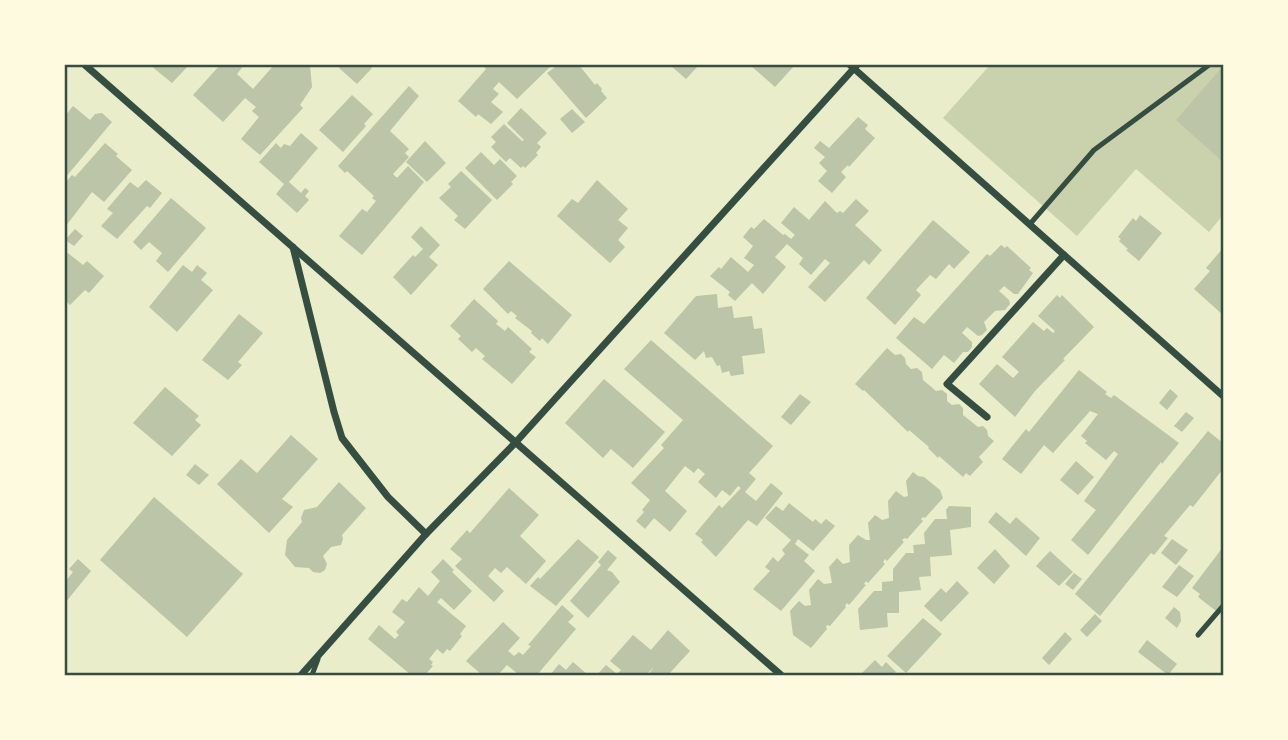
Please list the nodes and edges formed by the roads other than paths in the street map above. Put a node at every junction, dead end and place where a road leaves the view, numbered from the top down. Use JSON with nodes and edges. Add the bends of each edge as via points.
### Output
{"nodes":[{"id":1,"x":85,"y":65,"type":"edge"},
{"id":2,"x":1209,"y":65,"type":"edge"},
{"id":3,"x":853,"y":66,"type":"edge"},
{"id":4,"x":1030,"y":224,"type":"junction"},
{"id":5,"x":293,"y":246,"type":"junction"},
{"id":6,"x":1064,"y":255,"type":"junction"},
{"id":7,"x":1223,"y":396,"type":"edge"},
{"id":8,"x":987,"y":417,"type":"dead end"},
{"id":9,"x":516,"y":442,"type":"junction"},
{"id":10,"x":426,"y":534,"type":"junction"},
{"id":11,"x":1223,"y":606,"type":"edge"},
{"id":12,"x":1198,"y":635,"type":"dead end"},
{"id":13,"x":320,"y":652,"type":"junction"},
{"id":14,"x":301,"y":675,"type":"edge"},
{"id":15,"x":312,"y":675,"type":"edge"},
{"id":16,"x":781,"y":675,"type":"edge"}],
"edges":[{"from":1,"to":5,"type":"street"},
{"from":2,"to":4,"type":"lane","via":[[1094,150]]},
{"from":3,"to":4,"type":"street"},
{"from":3,"to":9,"type":"street"},
{"from":4,"to":6,"type":"street"},
{"from":5,"to":9,"type":"street"},
{"from":5,"to":10,"type":"street","via":[[342,438],[388,497]]},
{"from":6,"to":7,"type":"street"},
{"from":6,"to":8,"type":"street","via":[[947,384]]},
{"from":9,"to":10,"type":"street"},
{"from":9,"to":16,"type":"street"},
{"from":10,"to":13,"type":"street"},
{"from":11,"to":12,"type":"lane"},
{"from":13,"to":14,"type":"street"},
{"from":13,"to":15,"type":"lane"}]}
